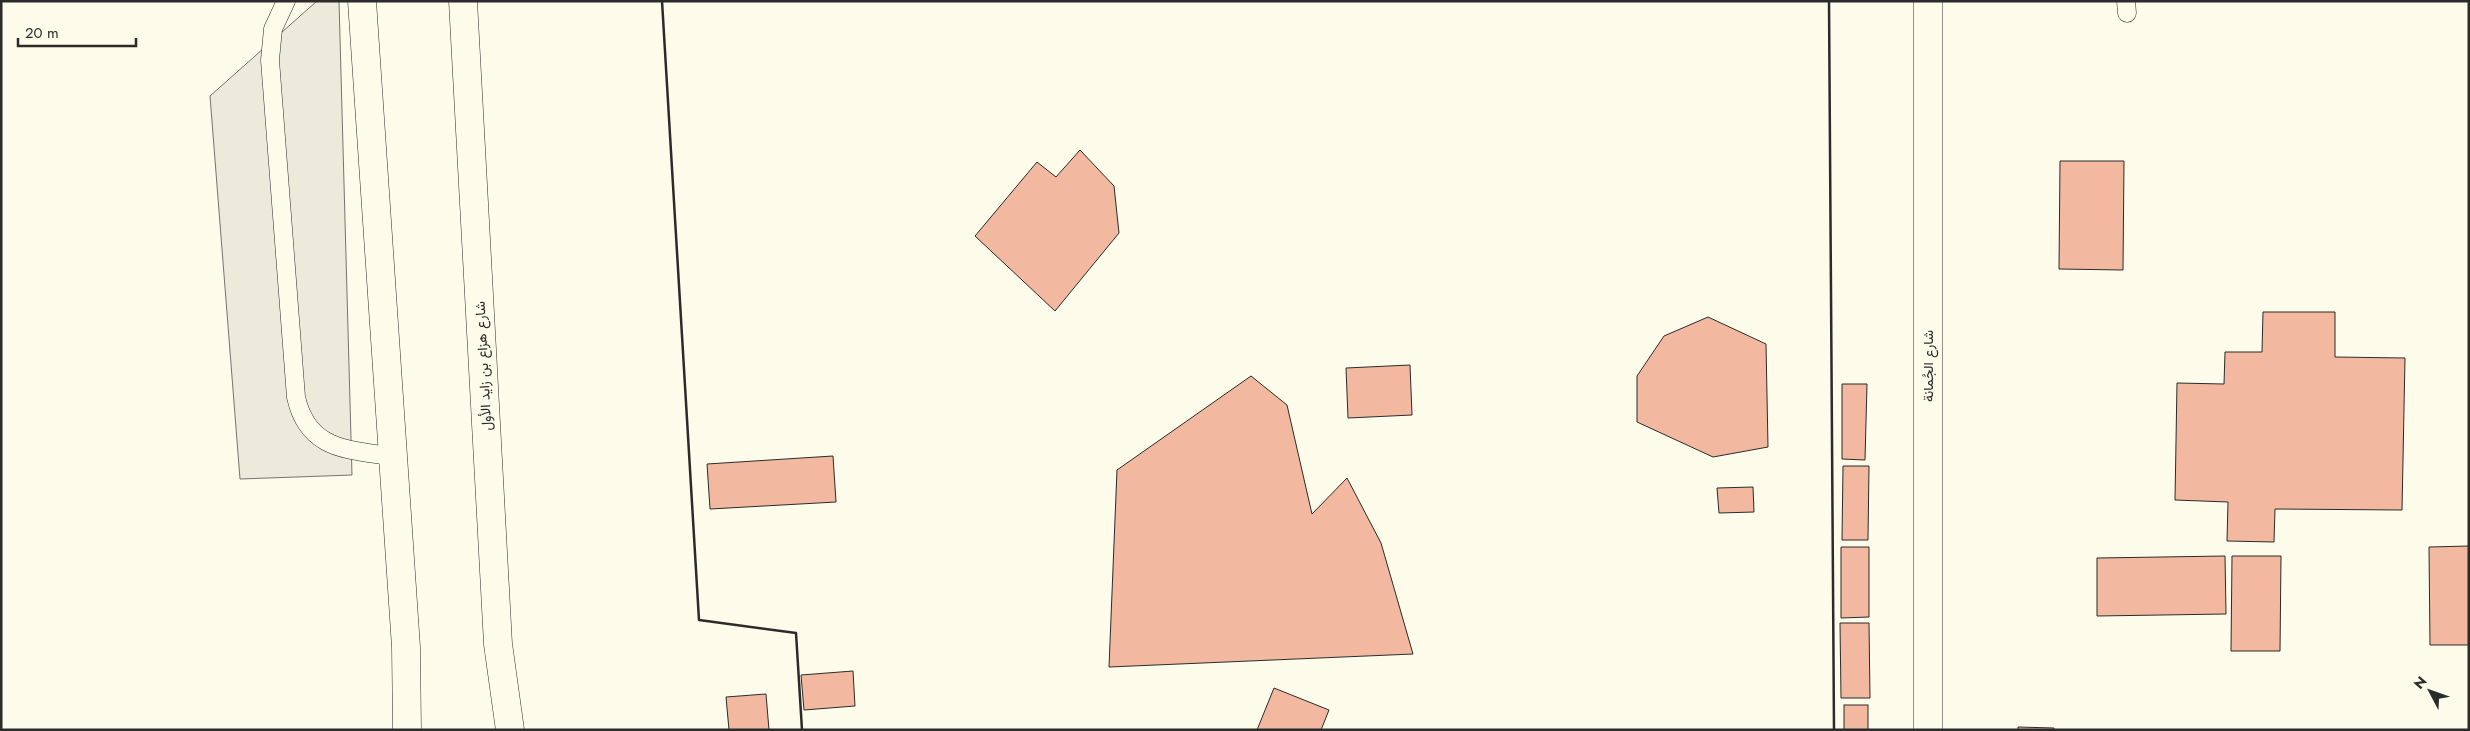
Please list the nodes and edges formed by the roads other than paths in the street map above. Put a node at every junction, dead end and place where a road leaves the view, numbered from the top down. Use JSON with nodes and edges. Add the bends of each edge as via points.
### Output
{"nodes":[{"id":1,"x":286,"y":1,"type":"edge"},
{"id":2,"x":362,"y":1,"type":"edge"},
{"id":3,"x":463,"y":1,"type":"edge"},
{"id":4,"x":1928,"y":1,"type":"edge"},
{"id":5,"x":394,"y":457,"type":"junction"},
{"id":6,"x":407,"y":730,"type":"edge"},
{"id":7,"x":510,"y":730,"type":"edge"},
{"id":8,"x":1928,"y":730,"type":"edge"}],
"edges":[{"from":1,"to":5,"type":"lane","via":[[273,29],[270,60],[299,412],[316,436],[330,444]]},
{"from":2,"to":5,"type":"street"},
{"from":3,"to":7,"type":"street","name":"شارع هزاع بن زايد الأول","via":[[498,644]]},
{"from":4,"to":8,"type":"street","name":"شارع الجُمانة"},
{"from":5,"to":6,"type":"street","via":[[406,647]]}]}
